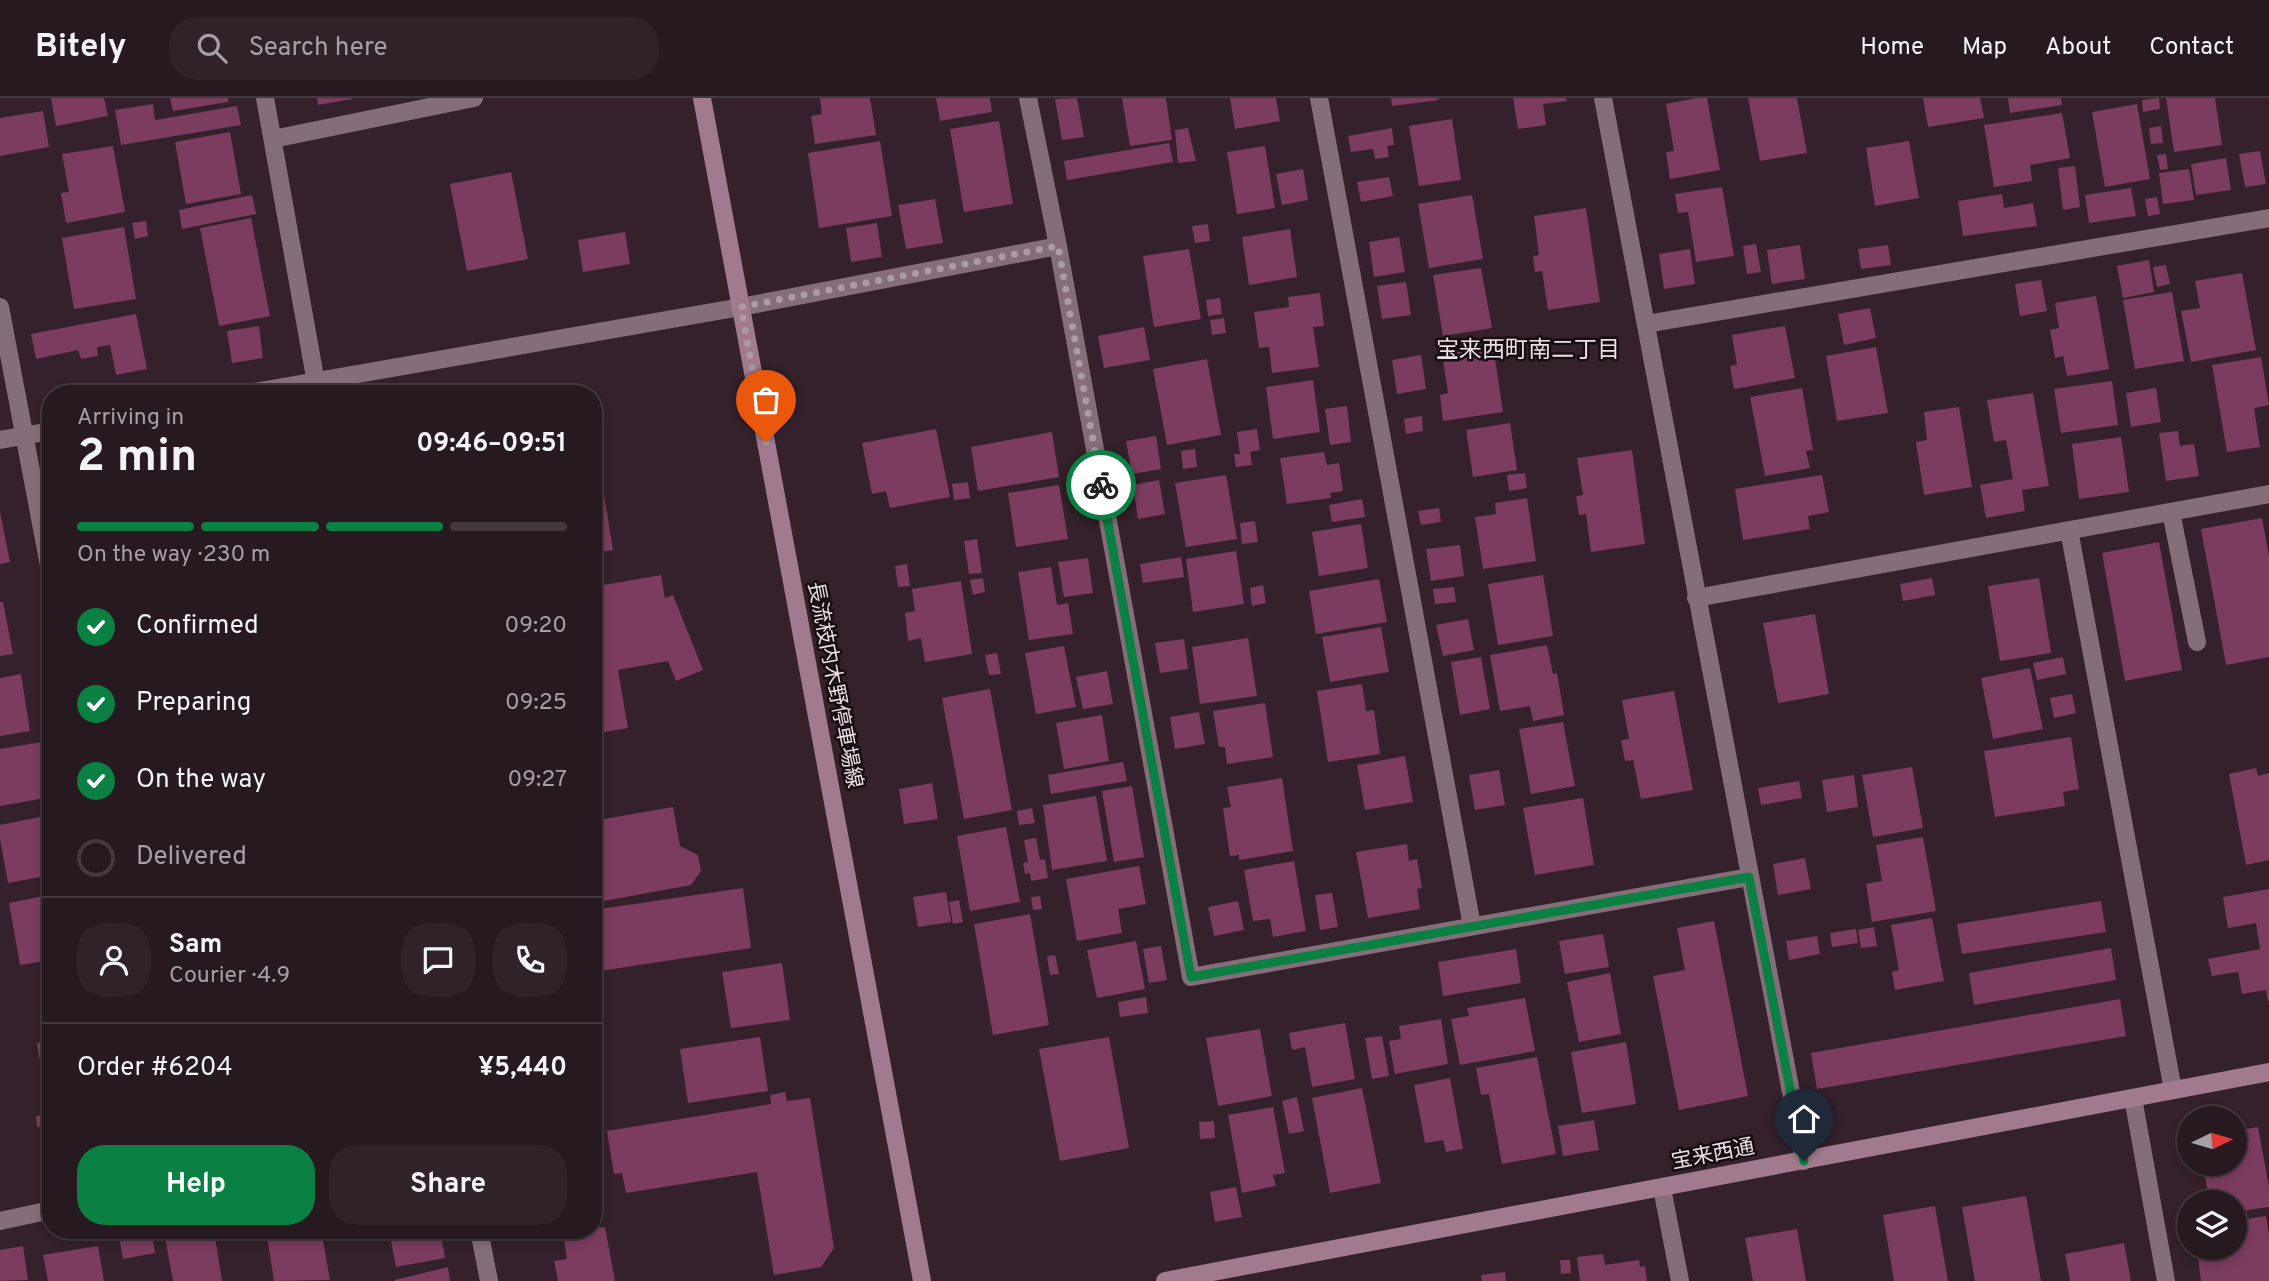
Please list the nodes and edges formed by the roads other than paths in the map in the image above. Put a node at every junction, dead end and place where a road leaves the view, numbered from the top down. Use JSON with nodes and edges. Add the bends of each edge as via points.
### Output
{"nodes":[{"id":1,"x":265,"y":98,"type":"edge"},
{"id":2,"x":474,"y":98,"type":"edge"},
{"id":3,"x":702,"y":98,"type":"edge"},
{"id":4,"x":1028,"y":98,"type":"edge"},
{"id":5,"x":1319,"y":98,"type":"edge"},
{"id":6,"x":1603,"y":98,"type":"edge"},
{"id":7,"x":273,"y":139,"type":"junction"},
{"id":8,"x":2269,"y":218,"type":"edge"},
{"id":9,"x":1058,"y":246,"type":"junction"},
{"id":10,"x":0,"y":307,"type":"edge"},
{"id":11,"x":741,"y":307,"type":"junction"},
{"id":12,"x":1646,"y":324,"type":"junction"},
{"id":13,"x":316,"y":385,"type":"edge"},
{"id":14,"x":327,"y":385,"type":"edge"},
{"id":15,"x":42,"y":433,"type":"edge"},
{"id":16,"x":24,"y":436,"type":"junction"},
{"id":17,"x":0,"y":440,"type":"edge"},
{"id":18,"x":2269,"y":494,"type":"edge"},
{"id":19,"x":2171,"y":512,"type":"junction"},
{"id":20,"x":42,"y":529,"type":"edge"},
{"id":21,"x":2069,"y":530,"type":"junction"},
{"id":22,"x":1696,"y":598,"type":"junction"},
{"id":23,"x":2197,"y":642,"type":"dead end"},
{"id":24,"x":1749,"y":877,"type":"junction"},
{"id":25,"x":1472,"y":926,"type":"junction"},
{"id":26,"x":2269,"y":1072,"type":"edge"},
{"id":27,"x":2173,"y":1090,"type":"junction"},
{"id":28,"x":2133,"y":1097,"type":"junction"},
{"id":29,"x":1804,"y":1161,"type":"junction"},
{"id":30,"x":1662,"y":1188,"type":"junction"},
{"id":31,"x":42,"y":1212,"type":"edge"},
{"id":32,"x":0,"y":1221,"type":"edge"},
{"id":33,"x":481,"y":1239,"type":"edge"},
{"id":34,"x":1233,"y":1274,"type":"edge"},
{"id":35,"x":489,"y":1281,"type":"edge"},
{"id":36,"x":922,"y":1281,"type":"edge"},
{"id":37,"x":1165,"y":1281,"type":"edge"},
{"id":38,"x":1680,"y":1281,"type":"edge"},
{"id":39,"x":2166,"y":1281,"type":"edge"}],
"edges":[{"from":1,"to":7,"type":"street"},
{"from":2,"to":7,"type":"street"},
{"from":3,"to":11,"type":"main road","name":"長流枝内木野停車場線"},
{"from":4,"to":9,"type":"street"},
{"from":5,"to":25,"type":"street"},
{"from":6,"to":12,"type":"street"},
{"from":7,"to":13,"type":"street"},
{"from":8,"to":12,"type":"street"},
{"from":9,"to":11,"type":"street"},
{"from":9,"to":25,"type":"street","via":[[1191,977]]},
{"from":10,"to":16,"type":"street"},
{"from":11,"to":14,"type":"street"},
{"from":11,"to":36,"type":"main road","name":"長流枝内木野停車場線"},
{"from":12,"to":22,"type":"street"},
{"from":15,"to":16,"type":"street"},
{"from":16,"to":17,"type":"street"},
{"from":16,"to":20,"type":"street"},
{"from":18,"to":19,"type":"street"},
{"from":19,"to":21,"type":"street"},
{"from":19,"to":23,"type":"street"},
{"from":21,"to":22,"type":"street"},
{"from":21,"to":27,"type":"street"},
{"from":22,"to":24,"type":"street"},
{"from":24,"to":25,"type":"street"},
{"from":24,"to":29,"type":"street"},
{"from":26,"to":27,"type":"main road","name":"宝来西通"},
{"from":27,"to":28,"type":"main road","name":"宝来西通"},
{"from":28,"to":29,"type":"main road","name":"宝来西通"},
{"from":28,"to":39,"type":"street"},
{"from":29,"to":30,"type":"main road","name":"宝来西通"},
{"from":30,"to":34,"type":"main road","name":"宝来西通"},
{"from":30,"to":38,"type":"street"},
{"from":31,"to":32,"type":"street"},
{"from":33,"to":35,"type":"street"},
{"from":34,"to":37,"type":"main road","name":"宝来西通"}]}
